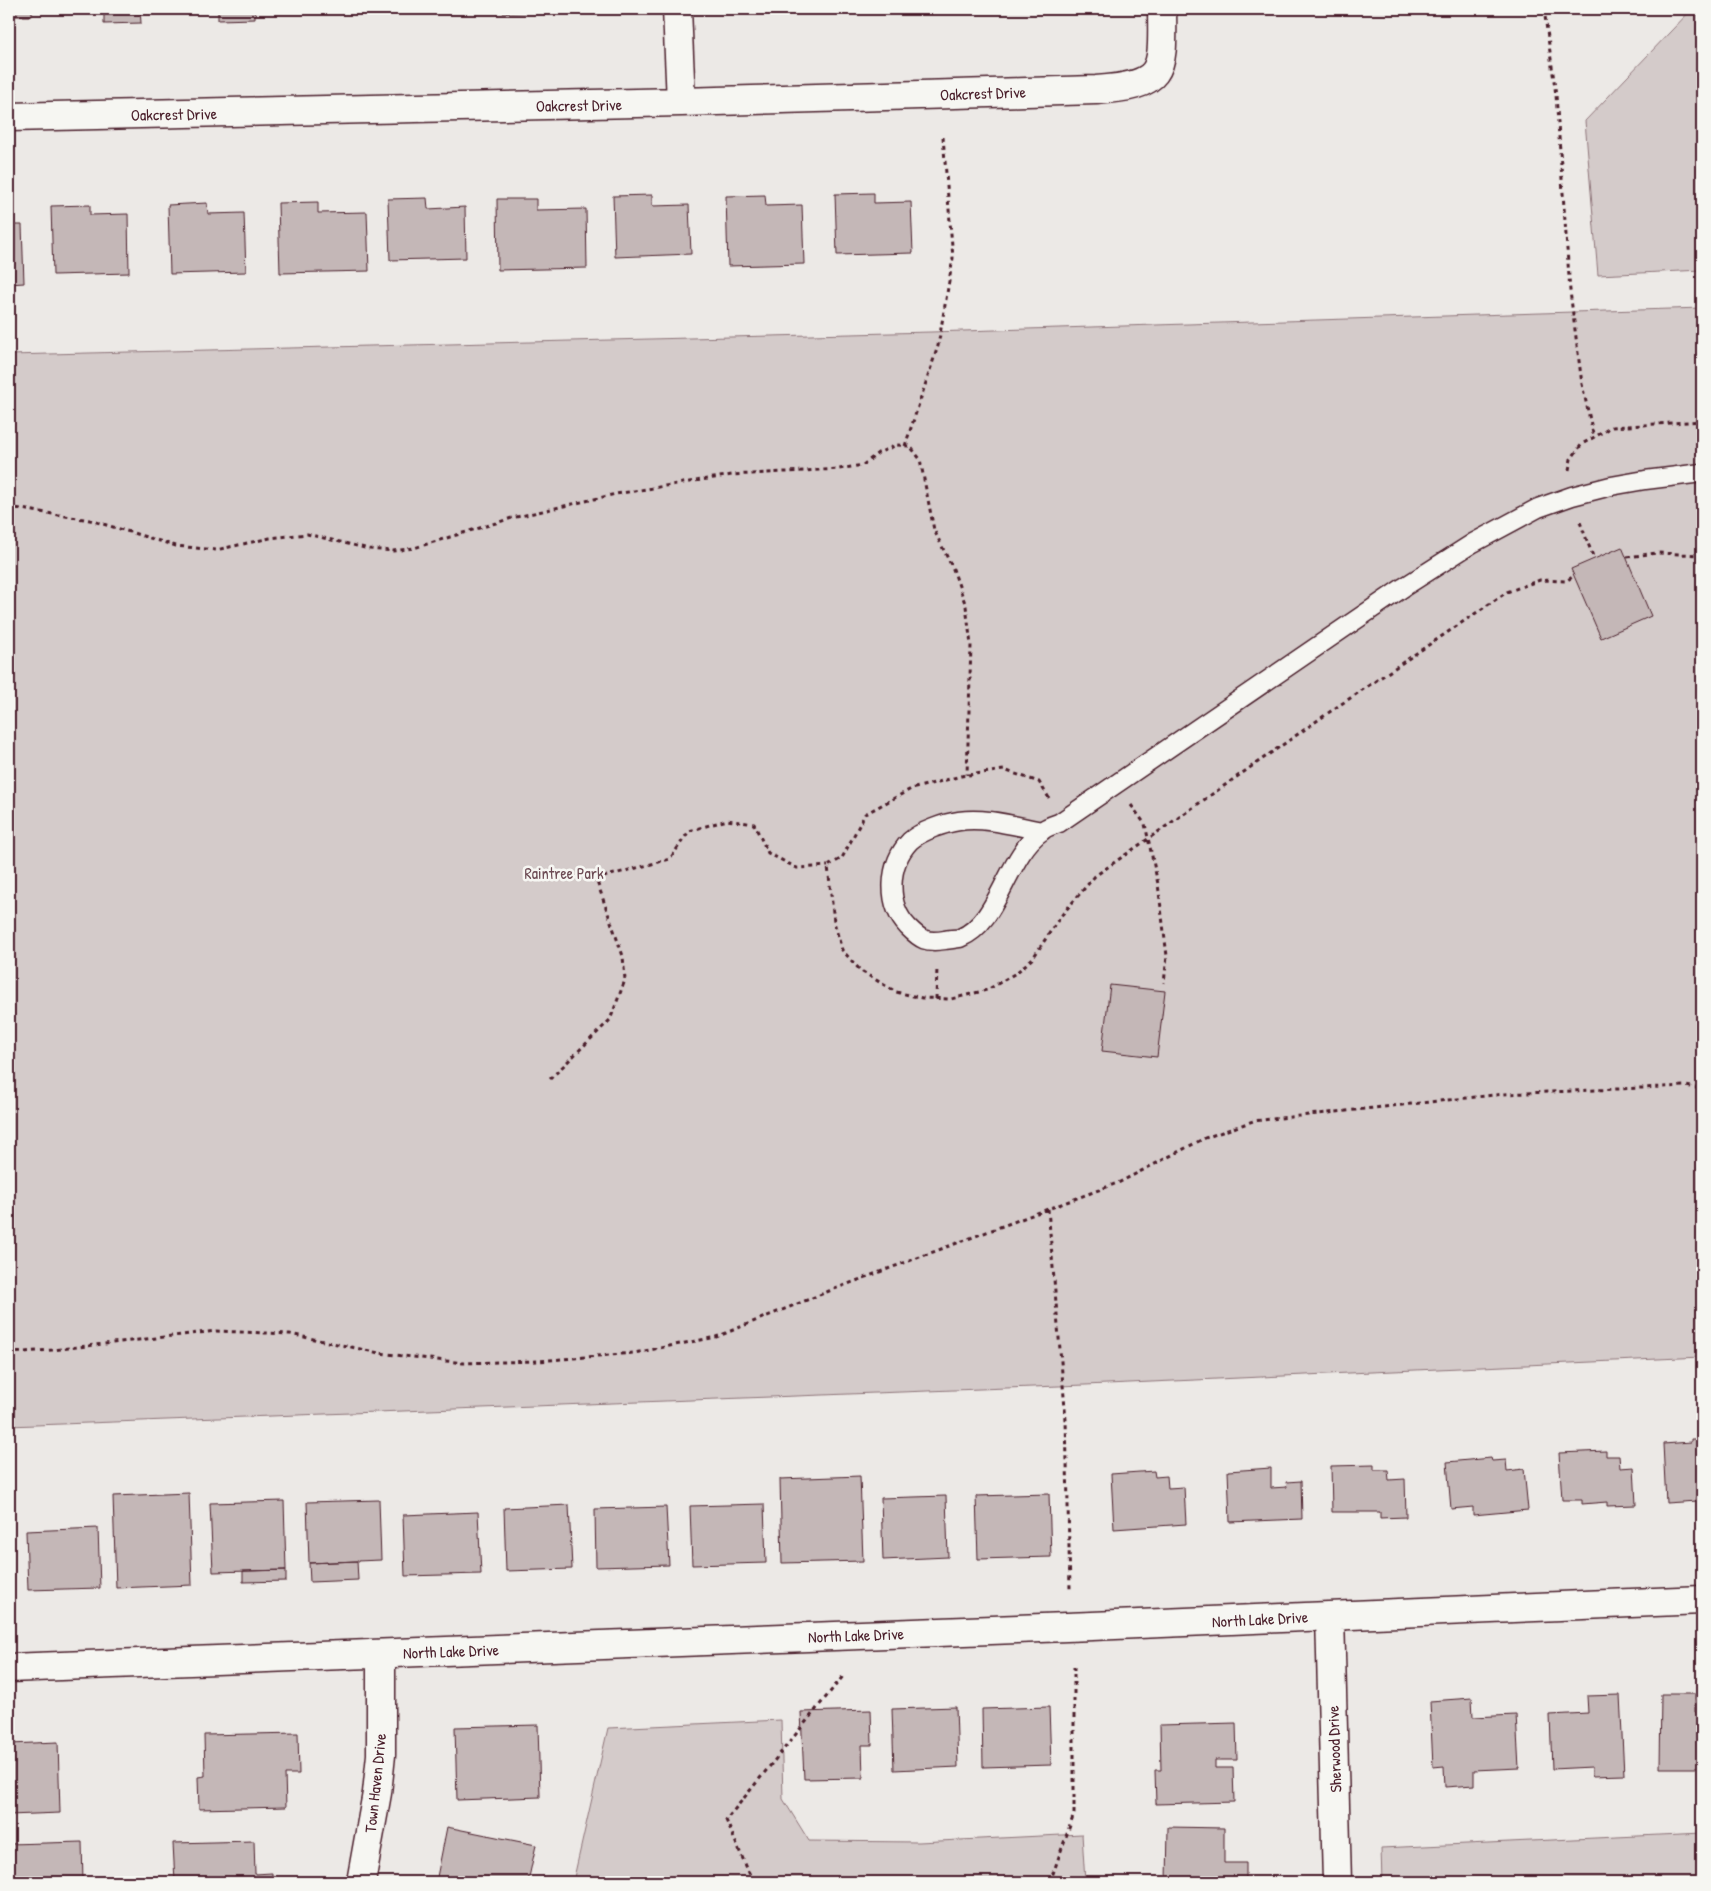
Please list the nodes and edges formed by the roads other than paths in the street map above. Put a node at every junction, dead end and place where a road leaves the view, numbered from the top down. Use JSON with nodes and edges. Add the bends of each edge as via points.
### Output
{"nodes":[{"id":1,"x":677,"y":9,"type":"edge"},
{"id":2,"x":1162,"y":9,"type":"edge"},
{"id":3,"x":681,"y":102,"type":"junction"},
{"id":4,"x":9,"y":117,"type":"edge"},
{"id":5,"x":1702,"y":473,"type":"edge"},
{"id":6,"x":1042,"y":831,"type":"junction"},
{"id":7,"x":1702,"y":1600,"type":"edge"},
{"id":8,"x":1330,"y":1616,"type":"junction"},
{"id":9,"x":380,"y":1654,"type":"junction"},
{"id":10,"x":9,"y":1668,"type":"edge"},
{"id":11,"x":361,"y":1882,"type":"edge"},
{"id":12,"x":1337,"y":1882,"type":"edge"}],
"edges":[{"from":1,"to":3,"type":"street"},
{"from":2,"to":3,"type":"street","name":"Oakcrest Drive","via":[[1161,62],[1147,80],[1125,88]]},
{"from":3,"to":4,"type":"street","name":"Oakcrest Drive"},
{"from":5,"to":6,"type":"lane","via":[[1611,486],[1538,508],[1473,543],[1059,823]]},
{"from":6,"to":6,"type":"lane","via":[[992,821],[960,821],[935,827],[911,840],[896,864],[894,874],[892,892],[900,918],[920,939],[960,938],[978,925],[992,908],[1024,848]]},
{"from":7,"to":8,"type":"street","name":"North Lake Drive"},
{"from":8,"to":9,"type":"street","name":"North Lake Drive"},
{"from":8,"to":12,"type":"street","name":"Sherwood Drive"},
{"from":9,"to":10,"type":"street","name":"North Lake Drive"},
{"from":9,"to":11,"type":"street","name":"Town Haven Drive","via":[[381,1755]]}]}
